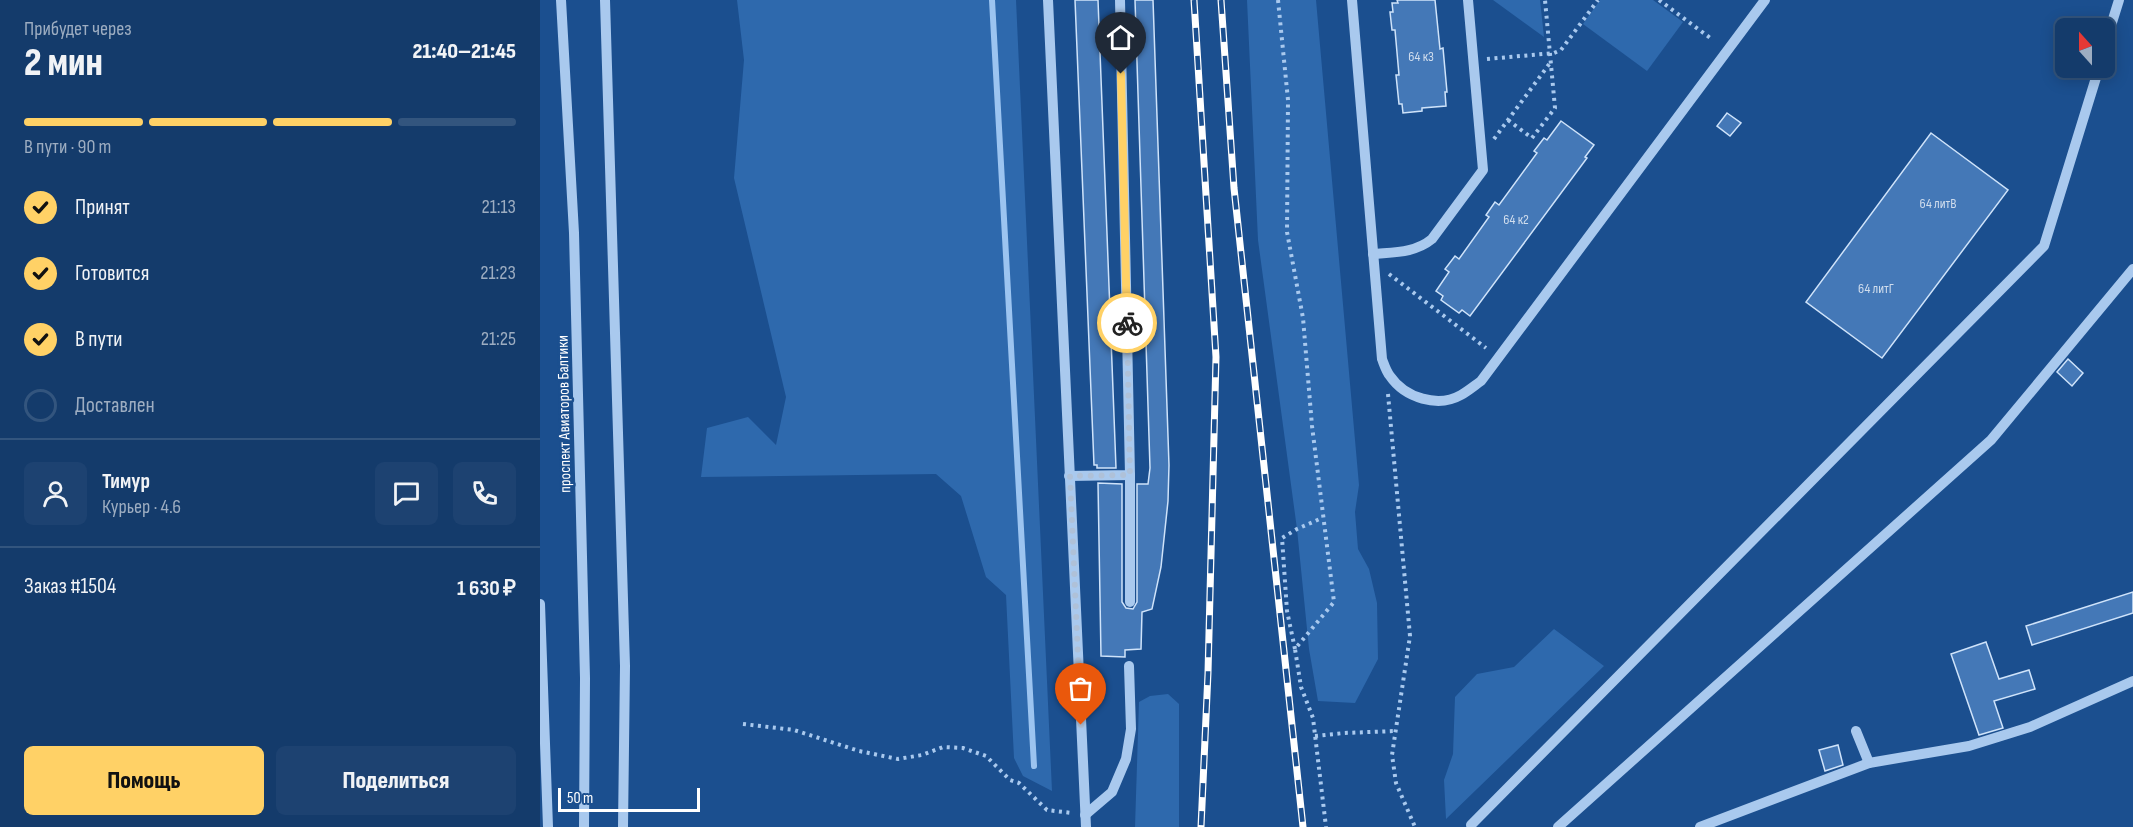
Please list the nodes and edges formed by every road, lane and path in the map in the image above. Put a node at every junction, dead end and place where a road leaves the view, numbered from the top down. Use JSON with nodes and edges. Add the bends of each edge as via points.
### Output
{"nodes":[{"id":1,"x":561,"y":0,"type":"edge"},
{"id":2,"x":605,"y":0,"type":"edge"},
{"id":3,"x":1048,"y":0,"type":"edge"},
{"id":4,"x":1120,"y":0,"type":"edge"},
{"id":5,"x":1278,"y":0,"type":"edge"},
{"id":6,"x":1352,"y":0,"type":"edge"},
{"id":7,"x":1468,"y":0,"type":"edge"},
{"id":8,"x":1545,"y":0,"type":"edge"},
{"id":9,"x":1598,"y":0,"type":"edge"},
{"id":10,"x":1659,"y":0,"type":"edge"},
{"id":11,"x":1765,"y":0,"type":"edge"},
{"id":12,"x":2119,"y":0,"type":"edge"},
{"id":13,"x":2113,"y":18,"type":"edge"},
{"id":14,"x":1713,"y":40,"type":"dead end"},
{"id":15,"x":1550,"y":53,"type":"junction"},
{"id":16,"x":1473,"y":60,"type":"junction"},
{"id":17,"x":1551,"y":62,"type":"junction"},
{"id":18,"x":2095,"y":78,"type":"edge"},
{"id":19,"x":1508,"y":120,"type":"junction"},
{"id":20,"x":1482,"y":155,"type":"junction"},
{"id":21,"x":1373,"y":254,"type":"junction"},
{"id":22,"x":2133,"y":269,"type":"edge"},
{"id":23,"x":1388,"y":274,"type":"dead end"},
{"id":24,"x":1486,"y":348,"type":"dead end"},
{"id":25,"x":1390,"y":377,"type":"junction"},
{"id":26,"x":1130,"y":475,"type":"junction"},
{"id":27,"x":1070,"y":476,"type":"junction"},
{"id":28,"x":1322,"y":519,"type":"junction"},
{"id":29,"x":1130,"y":602,"type":"dead end"},
{"id":30,"x":540,"y":604,"type":"edge"},
{"id":31,"x":1295,"y":649,"type":"junction"},
{"id":32,"x":1129,"y":666,"type":"dead end"},
{"id":33,"x":2133,"y":681,"type":"edge"},
{"id":34,"x":743,"y":724,"type":"dead end"},
{"id":35,"x":1395,"y":731,"type":"junction"},
{"id":36,"x":1856,"y":731,"type":"dead end"},
{"id":37,"x":1315,"y":736,"type":"junction"},
{"id":38,"x":1869,"y":762,"type":"junction"},
{"id":39,"x":1068,"y":813,"type":"dead end"},
{"id":40,"x":1085,"y":815,"type":"junction"},
{"id":41,"x":1470,"y":825,"type":"dead end"},
{"id":42,"x":548,"y":827,"type":"edge"},
{"id":43,"x":584,"y":827,"type":"edge"},
{"id":44,"x":624,"y":827,"type":"edge"},
{"id":45,"x":1086,"y":827,"type":"edge"},
{"id":46,"x":1326,"y":827,"type":"edge"},
{"id":47,"x":1415,"y":827,"type":"edge"},
{"id":48,"x":1558,"y":827,"type":"edge"},
{"id":49,"x":1700,"y":827,"type":"edge"}],
"edges":[{"from":1,"to":43,"type":"street","name":"проспект Авиаторов Балтики","via":[[574,233],[585,678]]},
{"from":2,"to":44,"type":"street","via":[[625,666]]},
{"from":3,"to":27,"type":"street"},
{"from":4,"to":26,"type":"street"},
{"from":5,"to":28,"type":"path","via":[[1288,100],[1287,232],[1303,318]]},
{"from":6,"to":21,"type":"street"},
{"from":7,"to":16,"type":"street"},
{"from":8,"to":15,"type":"path"},
{"from":9,"to":15,"type":"path","via":[[1560,50]]},
{"from":10,"to":14,"type":"path"},
{"from":11,"to":25,"type":"street","via":[[1481,381],[1460,396],[1438,401],[1421,399]]},
{"from":12,"to":13,"type":"street"},
{"from":15,"to":16,"type":"path"},
{"from":15,"to":17,"type":"path"},
{"from":16,"to":20,"type":"street"},
{"from":17,"to":19,"type":"path"},
{"from":17,"to":19,"type":"path","via":[[1555,108],[1532,138]]},
{"from":18,"to":41,"type":"street","via":[[2044,246]]},
{"from":19,"to":20,"type":"path"},
{"from":20,"to":21,"type":"street","via":[[1483,170],[1432,239],[1413,250]]},
{"from":21,"to":25,"type":"street","via":[[1382,359]]},
{"from":22,"to":48,"type":"street","via":[[1991,440]]},
{"from":23,"to":24,"type":"path"},
{"from":25,"to":35,"type":"path","via":[[1388,391],[1410,636]]},
{"from":26,"to":27,"type":"street"},
{"from":26,"to":29,"type":"street"},
{"from":27,"to":40,"type":"street"},
{"from":28,"to":31,"type":"path","via":[[1334,602]]},
{"from":28,"to":31,"type":"path","via":[[1282,538],[1287,611]]},
{"from":30,"to":42,"type":"street"},
{"from":31,"to":37,"type":"path"},
{"from":32,"to":40,"type":"street","via":[[1131,729],[1126,759],[1112,792]]},
{"from":33,"to":38,"type":"street","via":[[2030,727],[1969,746]]},
{"from":34,"to":39,"type":"path","via":[[794,730],[898,759],[922,756],[943,747],[963,748],[986,756],[1047,810]]},
{"from":35,"to":37,"type":"path"},
{"from":35,"to":47,"type":"path","via":[[1392,755],[1396,783]]},
{"from":36,"to":38,"type":"street"},
{"from":37,"to":46,"type":"path"},
{"from":38,"to":49,"type":"street"},
{"from":40,"to":45,"type":"street"}]}
